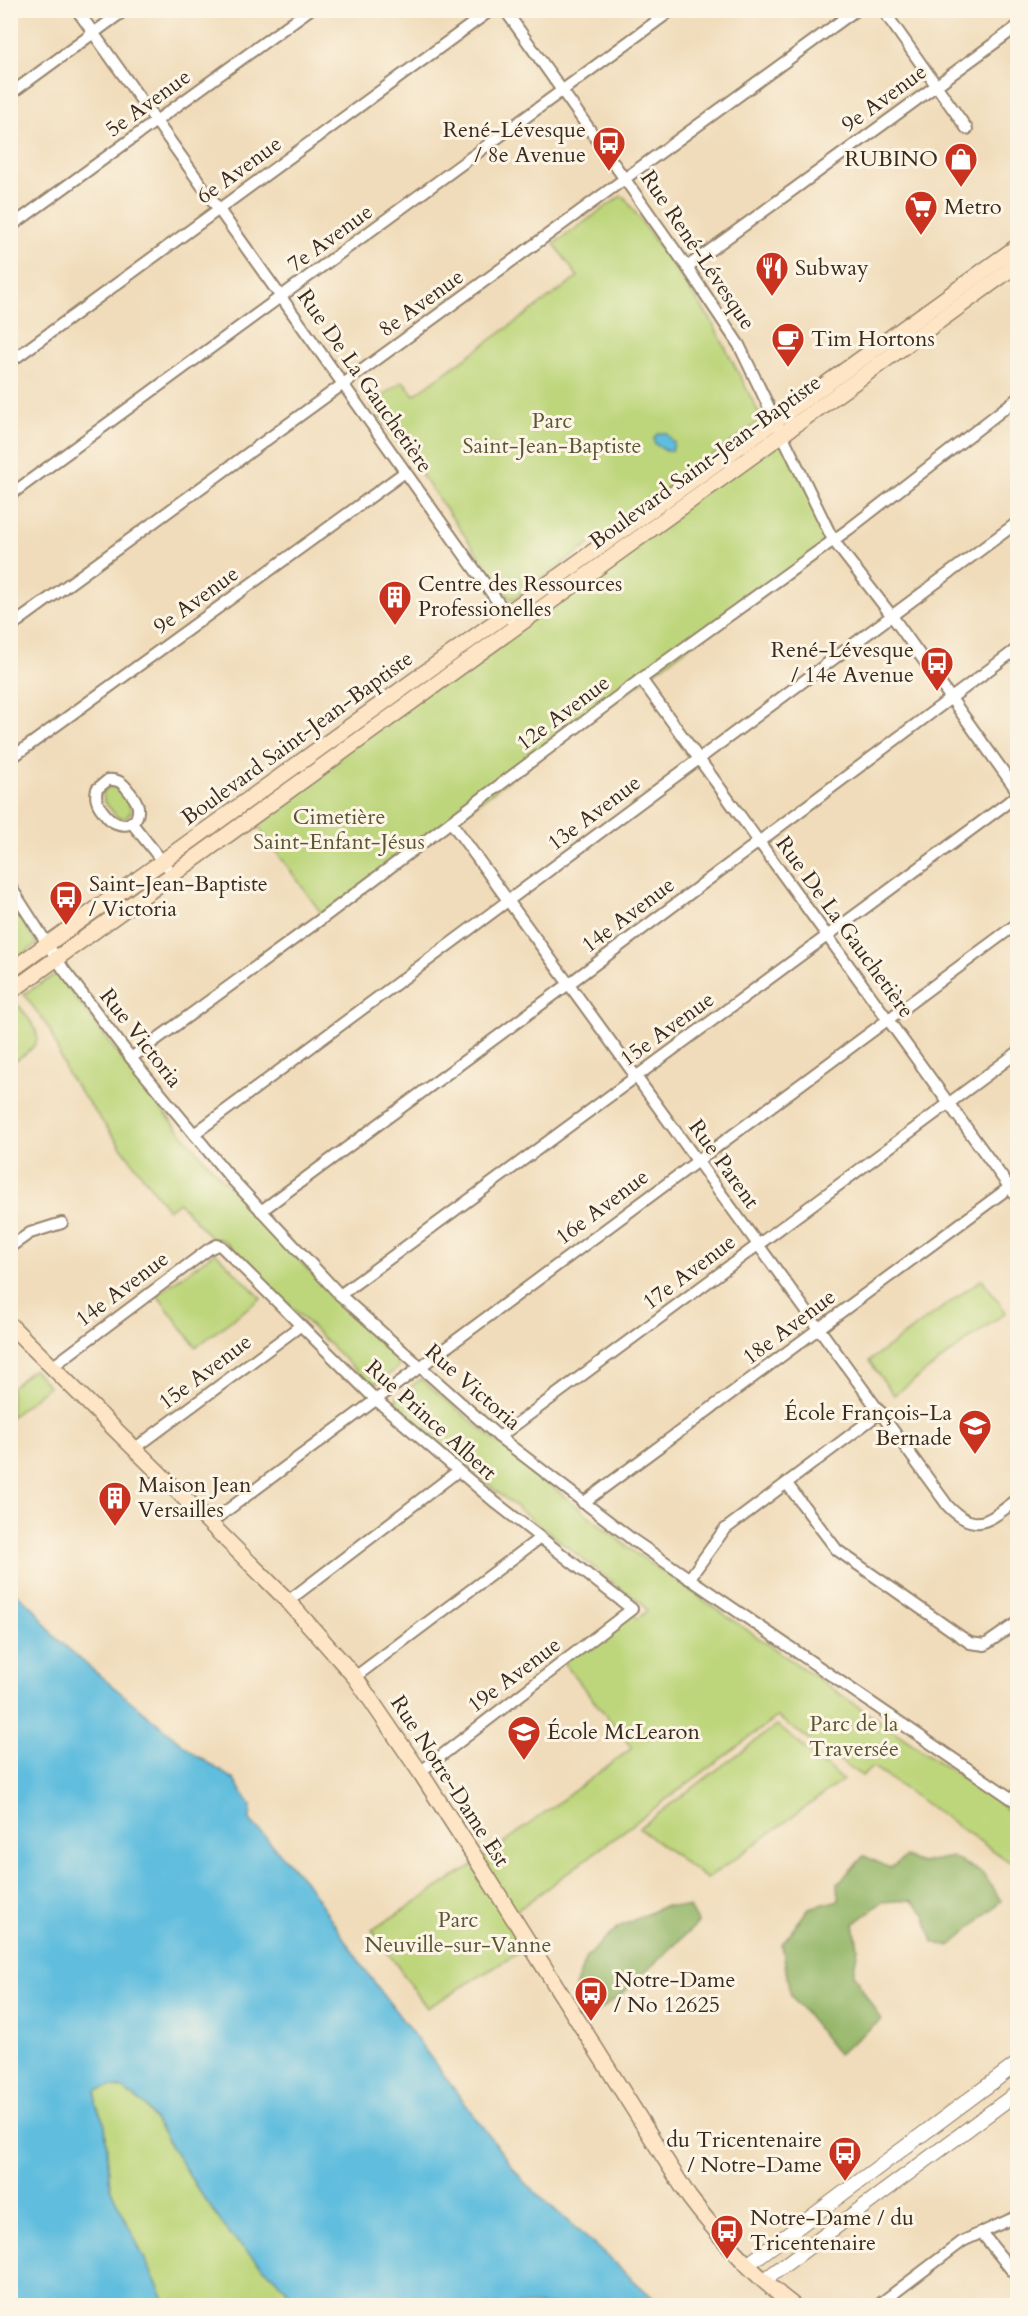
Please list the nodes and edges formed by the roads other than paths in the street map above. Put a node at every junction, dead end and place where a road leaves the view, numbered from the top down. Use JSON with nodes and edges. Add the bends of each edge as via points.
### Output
{"nodes":[{"id":1,"x":77,"y":10,"type":"edge"},
{"id":2,"x":125,"y":10,"type":"edge"},
{"id":3,"x":309,"y":10,"type":"edge"},
{"id":4,"x":491,"y":10,"type":"edge"},
{"id":5,"x":505,"y":10,"type":"edge"},
{"id":6,"x":672,"y":10,"type":"edge"},
{"id":7,"x":856,"y":10,"type":"edge"},
{"id":8,"x":883,"y":10,"type":"edge"},
{"id":9,"x":1017,"y":26,"type":"edge"},
{"id":10,"x":94,"y":34,"type":"junction"},
{"id":11,"x":936,"y":85,"type":"junction"},
{"id":12,"x":563,"y":92,"type":"junction"},
{"id":13,"x":10,"y":94,"type":"edge"},
{"id":14,"x":157,"y":120,"type":"junction"},
{"id":15,"x":968,"y":129,"type":"dead end"},
{"id":16,"x":625,"y":178,"type":"junction"},
{"id":17,"x":219,"y":208,"type":"junction"},
{"id":18,"x":10,"y":227,"type":"edge"},
{"id":19,"x":1017,"y":246,"type":"edge"},
{"id":20,"x":1017,"y":264,"type":"edge"},
{"id":21,"x":687,"y":267,"type":"junction"},
{"id":22,"x":282,"y":297,"type":"junction"},
{"id":23,"x":918,"y":327,"type":"junction"},
{"id":24,"x":10,"y":362,"type":"edge"},
{"id":25,"x":343,"y":384,"type":"junction"},
{"id":26,"x":1017,"y":398,"type":"edge"},
{"id":27,"x":778,"y":428,"type":"junction"},
{"id":28,"x":405,"y":472,"type":"junction"},
{"id":29,"x":10,"y":495,"type":"edge"},
{"id":30,"x":1017,"y":522,"type":"edge"},
{"id":31,"x":834,"y":540,"type":"junction"},
{"id":32,"x":892,"y":616,"type":"junction"},
{"id":33,"x":511,"y":621,"type":"junction"},
{"id":34,"x":10,"y":627,"type":"edge"},
{"id":35,"x":1017,"y":648,"type":"edge"},
{"id":36,"x":641,"y":679,"type":"junction"},
{"id":37,"x":949,"y":699,"type":"junction"},
{"id":38,"x":698,"y":758,"type":"junction"},
{"id":39,"x":10,"y":759,"type":"edge"},
{"id":40,"x":1017,"y":794,"type":"edge"},
{"id":41,"x":131,"y":822,"type":"junction"},
{"id":42,"x":451,"y":822,"type":"junction"},
{"id":43,"x":218,"y":832,"type":"junction"},
{"id":44,"x":758,"y":841,"type":"junction"},
{"id":45,"x":163,"y":862,"type":"junction"},
{"id":46,"x":173,"y":874,"type":"junction"},
{"id":47,"x":10,"y":886,"type":"edge"},
{"id":48,"x":510,"y":901,"type":"junction"},
{"id":49,"x":1017,"y":923,"type":"edge"},
{"id":50,"x":827,"y":936,"type":"junction"},
{"id":51,"x":52,"y":951,"type":"junction"},
{"id":52,"x":10,"y":971,"type":"edge"},
{"id":53,"x":570,"y":983,"type":"junction"},
{"id":54,"x":12,"y":987,"type":"edge"},
{"id":55,"x":888,"y":1019,"type":"junction"},
{"id":56,"x":1017,"y":1052,"type":"edge"},
{"id":57,"x":131,"y":1058,"type":"junction"},
{"id":58,"x":636,"y":1076,"type":"junction"},
{"id":59,"x":948,"y":1103,"type":"junction"},
{"id":60,"x":194,"y":1134,"type":"junction"},
{"id":61,"x":697,"y":1160,"type":"junction"},
{"id":62,"x":1013,"y":1184,"type":"edge"},
{"id":63,"x":1017,"y":1198,"type":"edge"},
{"id":64,"x":261,"y":1211,"type":"junction"},
{"id":65,"x":62,"y":1223,"type":"dead end"},
{"id":66,"x":217,"y":1245,"type":"joint"},
{"id":67,"x":757,"y":1245,"type":"junction"},
{"id":68,"x":10,"y":1247,"type":"edge"},
{"id":69,"x":340,"y":1295,"type":"junction"},
{"id":70,"x":10,"y":1326,"type":"edge"},
{"id":71,"x":300,"y":1326,"type":"junction"},
{"id":72,"x":819,"y":1329,"type":"junction"},
{"id":73,"x":52,"y":1366,"type":"junction"},
{"id":74,"x":420,"y":1367,"type":"junction"},
{"id":75,"x":375,"y":1399,"type":"junction"},
{"id":76,"x":881,"y":1412,"type":"junction"},
{"id":77,"x":499,"y":1437,"type":"junction"},
{"id":78,"x":134,"y":1449,"type":"junction"},
{"id":79,"x":458,"y":1471,"type":"junction"},
{"id":80,"x":787,"y":1484,"type":"junction"},
{"id":81,"x":1017,"y":1499,"type":"edge"},
{"id":82,"x":583,"y":1503,"type":"junction"},
{"id":83,"x":210,"y":1523,"type":"junction"},
{"id":84,"x":540,"y":1538,"type":"junction"},
{"id":85,"x":689,"y":1579,"type":"junction"},
{"id":86,"x":288,"y":1601,"type":"junction"},
{"id":87,"x":632,"y":1610,"type":"joint"},
{"id":88,"x":1017,"y":1622,"type":"edge"},
{"id":89,"x":355,"y":1677,"type":"junction"},
{"id":90,"x":420,"y":1772,"type":"junction"},
{"id":91,"x":1017,"y":1803,"type":"edge"},
{"id":92,"x":1015,"y":2070,"type":"edge"},
{"id":93,"x":1017,"y":2091,"type":"edge"},
{"id":94,"x":1017,"y":2216,"type":"edge"},
{"id":95,"x":981,"y":2232,"type":"junction"},
{"id":96,"x":747,"y":2265,"type":"junction"},
{"id":97,"x":1017,"y":2278,"type":"edge"},
{"id":98,"x":763,"y":2281,"type":"junction"},
{"id":99,"x":794,"y":2306,"type":"edge"},
{"id":100,"x":877,"y":2306,"type":"edge"}],
"edges":[{"from":1,"to":10,"type":"street","name":"Rue De La Gauchetière"},
{"from":2,"to":10,"type":"street"},
{"from":3,"to":14,"type":"street","name":"5e Avenue"},
{"from":4,"to":17,"type":"street","name":"6e Avenue"},
{"from":5,"to":12,"type":"street","name":"Rue René-Lévesque"},
{"from":6,"to":12,"type":"street","name":"7e Avenue"},
{"from":7,"to":16,"type":"street","name":"8e Avenue"},
{"from":8,"to":11,"type":"street"},
{"from":9,"to":11,"type":"street","name":"9e Avenue"},
{"from":10,"to":13,"type":"street"},
{"from":10,"to":14,"type":"street","name":"Rue De La Gauchetière"},
{"from":11,"to":15,"type":"street"},
{"from":11,"to":21,"type":"street","name":"9e Avenue"},
{"from":12,"to":16,"type":"street","name":"Rue René-Lévesque"},
{"from":12,"to":22,"type":"street","name":"7e Avenue"},
{"from":14,"to":17,"type":"street","name":"Rue De La Gauchetière"},
{"from":14,"to":18,"type":"street","name":"5e Avenue"},
{"from":16,"to":21,"type":"street","name":"Rue René-Lévesque"},
{"from":16,"to":25,"type":"street","name":"8e Avenue"},
{"from":17,"to":22,"type":"street","name":"Rue De La Gauchetière"},
{"from":17,"to":24,"type":"street","name":"6e Avenue"},
{"from":19,"to":23,"type":"main road","name":"Boulevard Saint-Jean-Baptiste"},
{"from":20,"to":23,"type":"main road","name":"Boulevard Saint-Jean-Baptiste"},
{"from":21,"to":27,"type":"street","name":"Rue René-Lévesque","via":[[739,345]]},
{"from":22,"to":25,"type":"street","name":"Rue De La Gauchetière"},
{"from":22,"to":29,"type":"street","name":"7e Avenue"},
{"from":23,"to":27,"type":"main road","name":"Boulevard Saint-Jean-Baptiste"},
{"from":25,"to":28,"type":"street","name":"Rue De La Gauchetière"},
{"from":25,"to":34,"type":"street","name":"8e Avenue"},
{"from":26,"to":31,"type":"street","name":"12e Avenue"},
{"from":27,"to":31,"type":"street","name":"Rue René-Lévesque"},
{"from":27,"to":33,"type":"main road","name":"Boulevard Saint-Jean-Baptiste"},
{"from":28,"to":33,"type":"street","name":"Rue De La Gauchetière"},
{"from":28,"to":39,"type":"street","name":"9e Avenue"},
{"from":30,"to":32,"type":"street","name":"13e Avenue"},
{"from":31,"to":32,"type":"street","name":"Rue René-Lévesque"},
{"from":31,"to":36,"type":"street","name":"12e Avenue"},
{"from":32,"to":37,"type":"street","name":"Rue René-Lévesque"},
{"from":32,"to":38,"type":"street","name":"13e Avenue"},
{"from":33,"to":43,"type":"main road","name":"Boulevard Saint-Jean-Baptiste"},
{"from":35,"to":37,"type":"street","name":"14e Avenue"},
{"from":36,"to":38,"type":"street","name":"Rue De La Gauchetière"},
{"from":36,"to":42,"type":"street","name":"12e Avenue"},
{"from":37,"to":40,"type":"street","name":"Rue René-Lévesque"},
{"from":37,"to":44,"type":"street","name":"14e Avenue"},
{"from":38,"to":44,"type":"street","name":"Rue De La Gauchetière"},
{"from":38,"to":48,"type":"street","name":"13e Avenue"},
{"from":40,"to":50,"type":"street","name":"15e Avenue"},
{"from":41,"to":41,"type":"street","via":[[138,807],[135,799],[118,781],[104,782],[96,794],[99,807],[113,823],[121,826]]},
{"from":41,"to":45,"type":"street"},
{"from":42,"to":48,"type":"street","name":"Rue Parent"},
{"from":42,"to":57,"type":"street","name":"12e Avenue"},
{"from":43,"to":45,"type":"main road","name":"Boulevard Saint-Jean-Baptiste"},
{"from":43,"to":46,"type":"main road","name":"Boulevard Saint-Jean-Baptiste"},
{"from":44,"to":50,"type":"street","name":"Rue De La Gauchetière"},
{"from":44,"to":53,"type":"street","name":"14e Avenue"},
{"from":45,"to":46,"type":"street"},
{"from":45,"to":51,"type":"main road","name":"Boulevard Saint-Jean-Baptiste"},
{"from":46,"to":51,"type":"main road","name":"Boulevard Saint-Jean-Baptiste"},
{"from":47,"to":51,"type":"street","name":"Rue Victoria"},
{"from":48,"to":53,"type":"street","name":"Rue Parent"},
{"from":48,"to":60,"type":"street","name":"13e Avenue"},
{"from":49,"to":55,"type":"street","name":"16e Avenue"},
{"from":50,"to":55,"type":"street","name":"Rue De La Gauchetière"},
{"from":50,"to":58,"type":"street","name":"15e Avenue"},
{"from":51,"to":52,"type":"main road","name":"Boulevard Saint-Jean-Baptiste"},
{"from":51,"to":54,"type":"main road","name":"Boulevard Saint-Jean-Baptiste"},
{"from":51,"to":57,"type":"street","name":"Rue Victoria"},
{"from":53,"to":58,"type":"street","name":"Rue Parent"},
{"from":53,"to":64,"type":"street","name":"14e Avenue"},
{"from":55,"to":59,"type":"street","name":"Rue De La Gauchetière"},
{"from":55,"to":61,"type":"street","name":"16e Avenue"},
{"from":56,"to":59,"type":"street","name":"17e Avenue"},
{"from":57,"to":60,"type":"street","name":"Rue Victoria"},
{"from":58,"to":61,"type":"street","name":"Rue Parent"},
{"from":58,"to":69,"type":"street","name":"15e Avenue"},
{"from":59,"to":62,"type":"street","name":"Rue De La Gauchetière"},
{"from":59,"to":67,"type":"street","name":"17e Avenue"},
{"from":60,"to":64,"type":"street","name":"Rue Victoria"},
{"from":61,"to":67,"type":"street","name":"Rue Parent"},
{"from":61,"to":74,"type":"street","name":"16e Avenue"},
{"from":62,"to":63,"type":"street","name":"Rue De La Gauchetière"},
{"from":62,"to":72,"type":"street","name":"18e Avenue"},
{"from":64,"to":69,"type":"street","name":"Rue Victoria"},
{"from":65,"to":68,"type":"street","via":[[30,1233]]},
{"from":66,"to":71,"type":"street","name":"Rue Prince Albert"},
{"from":66,"to":73,"type":"street","name":"14e Avenue"},
{"from":67,"to":72,"type":"street","name":"Rue Parent"},
{"from":67,"to":77,"type":"street","name":"17e Avenue"},
{"from":69,"to":74,"type":"street","name":"Rue Victoria"},
{"from":70,"to":73,"type":"main road","name":"Rue Notre-Dame Est"},
{"from":71,"to":75,"type":"street","name":"Rue Prince Albert"},
{"from":71,"to":78,"type":"street","name":"15e Avenue"},
{"from":72,"to":76,"type":"street","name":"Rue Parent"},
{"from":72,"to":82,"type":"street","name":"18e Avenue"},
{"from":73,"to":78,"type":"main road","name":"Rue Notre-Dame Est"},
{"from":74,"to":75,"type":"street","name":"16e Avenue"},
{"from":74,"to":77,"type":"street","name":"Rue Victoria"},
{"from":75,"to":79,"type":"street","name":"Rue Prince Albert"},
{"from":75,"to":83,"type":"street","name":"16e Avenue"},
{"from":76,"to":80,"type":"street"},
{"from":76,"to":81,"type":"street","name":"Rue Parent","via":[[956,1514],[971,1523],[988,1521]]},
{"from":77,"to":82,"type":"street","name":"Rue Victoria"},
{"from":78,"to":83,"type":"main road","name":"Rue Notre-Dame Est"},
{"from":79,"to":84,"type":"street","name":"Rue Prince Albert"},
{"from":79,"to":86,"type":"street"},
{"from":80,"to":85,"type":"street","via":[[724,1530]]},
{"from":80,"to":88,"type":"street","via":[[837,1550],[970,1643],[985,1645]]},
{"from":82,"to":85,"type":"street","name":"Rue Victoria"},
{"from":83,"to":86,"type":"main road","name":"Rue Notre-Dame Est"},
{"from":84,"to":87,"type":"street","name":"Rue Prince Albert"},
{"from":84,"to":89,"type":"street"},
{"from":85,"to":91,"type":"street","name":"Rue Victoria"},
{"from":86,"to":89,"type":"main road","name":"Rue Notre-Dame Est"},
{"from":87,"to":90,"type":"street","name":"19e Avenue"},
{"from":89,"to":90,"type":"main road","name":"Rue Notre-Dame Est"},
{"from":90,"to":96,"type":"main road","name":"Rue Notre-Dame Est","via":[[688,2197]]},
{"from":92,"to":96,"type":"street"},
{"from":93,"to":98,"type":"street"},
{"from":94,"to":95,"type":"street"},
{"from":95,"to":97,"type":"street"},
{"from":95,"to":100,"type":"street","via":[[963,2241]]},
{"from":96,"to":98,"type":"main road","name":"Rue Notre-Dame Est"},
{"from":98,"to":99,"type":"main road","name":"Rue Notre-Dame Est"}]}
